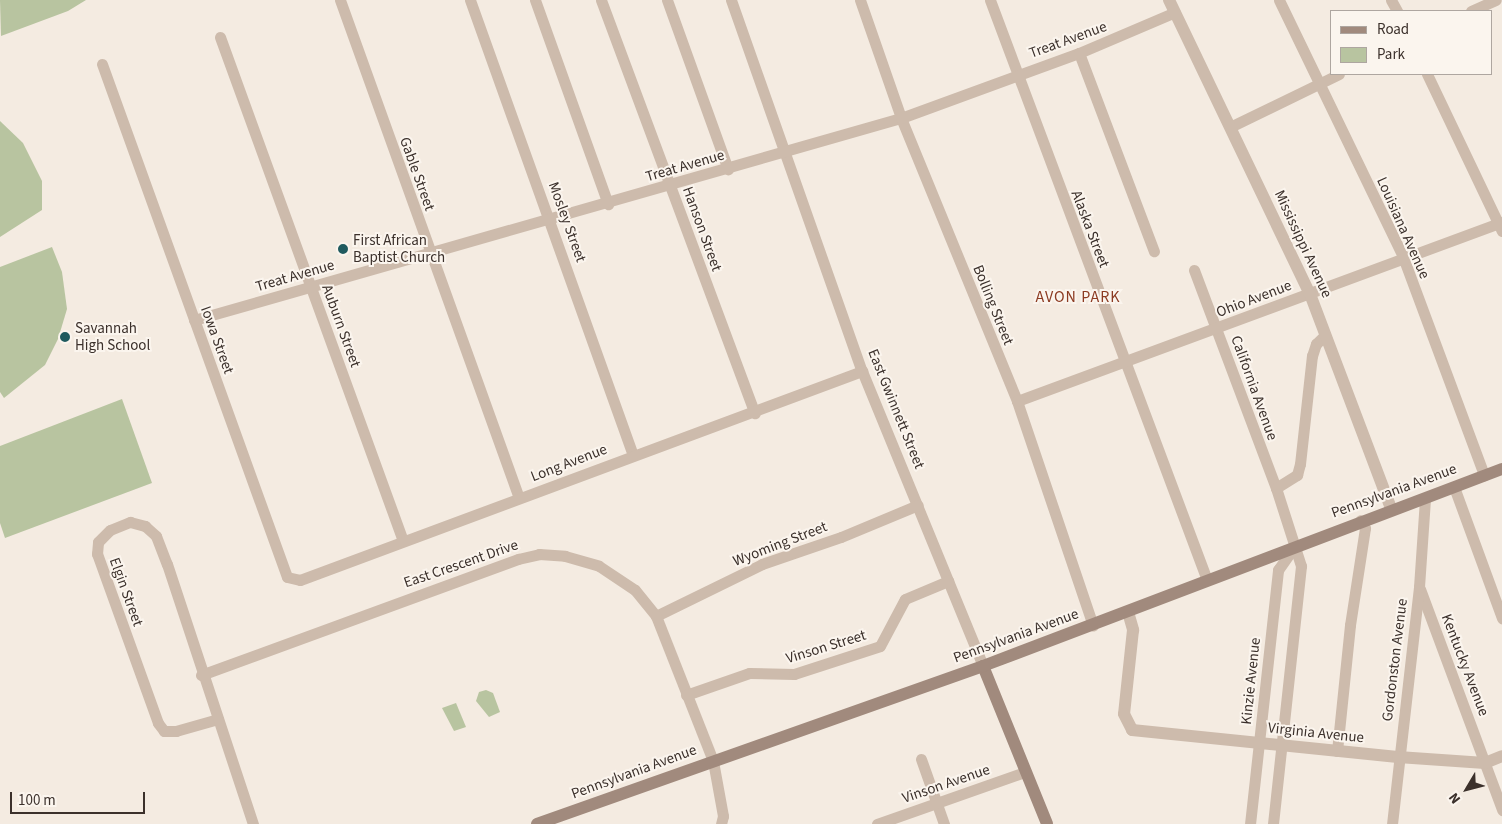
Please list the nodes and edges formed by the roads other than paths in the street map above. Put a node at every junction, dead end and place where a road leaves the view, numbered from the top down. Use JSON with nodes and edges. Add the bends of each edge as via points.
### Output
{"nodes":[{"id":1,"x":340,"y":0,"type":"edge"},
{"id":2,"x":470,"y":0,"type":"edge"},
{"id":3,"x":535,"y":0,"type":"edge"},
{"id":4,"x":601,"y":0,"type":"edge"},
{"id":5,"x":668,"y":0,"type":"edge"},
{"id":6,"x":731,"y":0,"type":"edge"},
{"id":7,"x":860,"y":0,"type":"edge"},
{"id":8,"x":990,"y":0,"type":"edge"},
{"id":9,"x":1169,"y":0,"type":"edge"},
{"id":10,"x":1279,"y":0,"type":"edge"},
{"id":11,"x":1496,"y":0,"type":"edge"},
{"id":12,"x":1473,"y":10,"type":"edge"},
{"id":13,"x":1175,"y":12,"type":"junction"},
{"id":14,"x":220,"y":37,"type":"dead end"},
{"id":15,"x":1079,"y":53,"type":"junction"},
{"id":16,"x":102,"y":64,"type":"dead end"},
{"id":17,"x":1016,"y":74,"type":"junction"},
{"id":18,"x":1337,"y":75,"type":"edge"},
{"id":19,"x":1427,"y":75,"type":"edge"},
{"id":20,"x":1318,"y":84,"type":"junction"},
{"id":21,"x":901,"y":118,"type":"junction"},
{"id":22,"x":1230,"y":127,"type":"junction"},
{"id":23,"x":787,"y":152,"type":"junction"},
{"id":24,"x":728,"y":169,"type":"junction"},
{"id":25,"x":670,"y":186,"type":"junction"},
{"id":26,"x":608,"y":204,"type":"junction"},
{"id":27,"x":550,"y":221,"type":"junction"},
{"id":28,"x":1501,"y":225,"type":"edge"},
{"id":29,"x":1154,"y":251,"type":"dead end"},
{"id":30,"x":431,"y":253,"type":"junction"},
{"id":31,"x":1403,"y":257,"type":"junction"},
{"id":32,"x":1194,"y":270,"type":"dead end"},
{"id":33,"x":311,"y":287,"type":"junction"},
{"id":34,"x":1310,"y":294,"type":"junction"},
{"id":35,"x":194,"y":320,"type":"junction"},
{"id":36,"x":1216,"y":329,"type":"junction"},
{"id":37,"x":1325,"y":335,"type":"junction"},
{"id":38,"x":1123,"y":361,"type":"junction"},
{"id":39,"x":862,"y":371,"type":"junction"},
{"id":40,"x":1017,"y":402,"type":"junction"},
{"id":41,"x":755,"y":413,"type":"junction"},
{"id":42,"x":633,"y":454,"type":"junction"},
{"id":43,"x":1502,"y":469,"type":"edge"},
{"id":44,"x":1484,"y":475,"type":"junction"},
{"id":45,"x":1454,"y":487,"type":"junction"},
{"id":46,"x":1276,"y":488,"type":"junction"},
{"id":47,"x":519,"y":498,"type":"junction"},
{"id":48,"x":1425,"y":499,"type":"junction"},
{"id":49,"x":918,"y":505,"type":"junction"},
{"id":50,"x":1390,"y":508,"type":"junction"},
{"id":51,"x":1360,"y":520,"type":"junction"},
{"id":52,"x":403,"y":541,"type":"junction"},
{"id":53,"x":1295,"y":546,"type":"junction"},
{"id":54,"x":287,"y":577,"type":"joint"},
{"id":55,"x":1207,"y":580,"type":"junction"},
{"id":56,"x":948,"y":582,"type":"junction"},
{"id":57,"x":1419,"y":587,"type":"junction"},
{"id":58,"x":1128,"y":612,"type":"junction"},
{"id":59,"x":656,"y":616,"type":"junction"},
{"id":60,"x":1502,"y":618,"type":"edge"},
{"id":61,"x":1093,"y":624,"type":"junction"},
{"id":62,"x":983,"y":666,"type":"junction"},
{"id":63,"x":201,"y":675,"type":"junction"},
{"id":64,"x":686,"y":695,"type":"junction"},
{"id":65,"x":218,"y":719,"type":"junction"},
{"id":66,"x":1259,"y":743,"type":"junction"},
{"id":67,"x":1283,"y":746,"type":"junction"},
{"id":68,"x":1337,"y":751,"type":"junction"},
{"id":69,"x":1502,"y":756,"type":"edge"},
{"id":70,"x":1398,"y":757,"type":"junction"},
{"id":71,"x":921,"y":759,"type":"dead end"},
{"id":72,"x":713,"y":761,"type":"junction"},
{"id":73,"x":1486,"y":763,"type":"junction"},
{"id":74,"x":1025,"y":772,"type":"junction"},
{"id":75,"x":937,"y":804,"type":"junction"},
{"id":76,"x":1502,"y":810,"type":"edge"},
{"id":77,"x":253,"y":824,"type":"edge"},
{"id":78,"x":537,"y":824,"type":"edge"},
{"id":79,"x":721,"y":824,"type":"edge"},
{"id":80,"x":877,"y":824,"type":"edge"},
{"id":81,"x":944,"y":824,"type":"edge"},
{"id":82,"x":1047,"y":824,"type":"edge"},
{"id":83,"x":1250,"y":824,"type":"edge"},
{"id":84,"x":1273,"y":824,"type":"edge"},
{"id":85,"x":1392,"y":824,"type":"edge"}],
"edges":[{"from":1,"to":30,"type":"street","name":"Gable Street"},
{"from":2,"to":27,"type":"street","name":"Mosley Street"},
{"from":3,"to":26,"type":"street"},
{"from":4,"to":25,"type":"street","name":"Hanson Street"},
{"from":5,"to":24,"type":"street"},
{"from":6,"to":23,"type":"street","name":"East Gwinnett Street"},
{"from":7,"to":21,"type":"street","name":"Bolling Street"},
{"from":8,"to":17,"type":"street","name":"Alaska Street"},
{"from":9,"to":13,"type":"street","name":"Mississippi Avenue"},
{"from":10,"to":20,"type":"street","name":"Louisiana Avenue"},
{"from":11,"to":12,"type":"street"},
{"from":13,"to":15,"type":"street","name":"Treat Avenue"},
{"from":13,"to":22,"type":"street","name":"Mississippi Avenue"},
{"from":14,"to":33,"type":"street","name":"Auburn Street"},
{"from":15,"to":17,"type":"street","name":"Treat Avenue"},
{"from":15,"to":29,"type":"street"},
{"from":16,"to":35,"type":"street","name":"Iowa Street"},
{"from":17,"to":21,"type":"street","name":"Treat Avenue"},
{"from":17,"to":38,"type":"street","name":"Alaska Street"},
{"from":18,"to":20,"type":"street"},
{"from":19,"to":28,"type":"street"},
{"from":20,"to":22,"type":"street"},
{"from":20,"to":31,"type":"street","name":"Louisiana Avenue"},
{"from":21,"to":23,"type":"street","name":"Treat Avenue"},
{"from":21,"to":40,"type":"street","name":"Bolling Street"},
{"from":22,"to":34,"type":"street","name":"Mississippi Avenue"},
{"from":23,"to":24,"type":"street","name":"Treat Avenue"},
{"from":23,"to":39,"type":"street","name":"East Gwinnett Street"},
{"from":24,"to":25,"type":"street","name":"Treat Avenue"},
{"from":25,"to":26,"type":"street","name":"Treat Avenue"},
{"from":25,"to":41,"type":"street","name":"Hanson Street"},
{"from":26,"to":27,"type":"street","name":"Treat Avenue"},
{"from":27,"to":30,"type":"street","name":"Treat Avenue"},
{"from":27,"to":42,"type":"street","name":"Mosley Street"},
{"from":28,"to":31,"type":"street","name":"Ohio Avenue"},
{"from":30,"to":33,"type":"street","name":"Treat Avenue"},
{"from":30,"to":47,"type":"street","name":"Gable Street"},
{"from":31,"to":34,"type":"street","name":"Ohio Avenue"},
{"from":31,"to":44,"type":"street","name":"Louisiana Avenue"},
{"from":32,"to":36,"type":"street","name":"California Avenue"},
{"from":33,"to":35,"type":"street","name":"Treat Avenue"},
{"from":33,"to":52,"type":"street","name":"Auburn Street"},
{"from":34,"to":36,"type":"street","name":"Ohio Avenue"},
{"from":34,"to":37,"type":"street","name":"Mississippi Avenue"},
{"from":35,"to":54,"type":"street","name":"Iowa Street"},
{"from":36,"to":38,"type":"street","name":"Ohio Avenue"},
{"from":36,"to":46,"type":"street","name":"California Avenue"},
{"from":37,"to":46,"type":"street","via":[[1316,344],[1312,356],[1297,475]]},
{"from":37,"to":50,"type":"street","name":"Mississippi Avenue"},
{"from":38,"to":40,"type":"street","name":"Ohio Avenue"},
{"from":38,"to":55,"type":"street","name":"Alaska Street"},
{"from":39,"to":41,"type":"street","name":"Long Avenue"},
{"from":39,"to":49,"type":"street","name":"East Gwinnett Street"},
{"from":40,"to":61,"type":"street","name":"Bolling Street"},
{"from":41,"to":42,"type":"street","name":"Long Avenue"},
{"from":42,"to":47,"type":"street","name":"Long Avenue","via":[[579,478]]},
{"from":43,"to":44,"type":"main road","name":"Pennsylvania Avenue"},
{"from":44,"to":45,"type":"main road","name":"Pennsylvania Avenue"},
{"from":45,"to":48,"type":"main road","name":"Pennsylvania Avenue"},
{"from":45,"to":60,"type":"street"},
{"from":46,"to":53,"type":"street"},
{"from":47,"to":52,"type":"street","name":"Long Avenue"},
{"from":48,"to":50,"type":"main road","name":"Pennsylvania Avenue"},
{"from":48,"to":57,"type":"street","name":"Gordonston Avenue"},
{"from":49,"to":56,"type":"street","name":"East Gwinnett Street"},
{"from":49,"to":59,"type":"street","name":"Wyoming Street","via":[[841,537],[762,564]]},
{"from":50,"to":51,"type":"main road","name":"Pennsylvania Avenue"},
{"from":51,"to":53,"type":"main road","name":"Pennsylvania Avenue"},
{"from":51,"to":68,"type":"street","via":[[1365,528],[1350,625]]},
{"from":52,"to":54,"type":"street","name":"Long Avenue","via":[[300,580]]},
{"from":53,"to":55,"type":"main road","name":"Pennsylvania Avenue"},
{"from":53,"to":66,"type":"street","name":"Kinzie Avenue","via":[[1278,570]]},
{"from":53,"to":67,"type":"street","via":[[1301,566]]},
{"from":55,"to":58,"type":"main road","name":"Pennsylvania Avenue"},
{"from":56,"to":62,"type":"street","name":"East Gwinnett Street"},
{"from":56,"to":64,"type":"street","name":"Vinson Street","via":[[905,599],[880,646],[806,671],[780,675],[749,673]]},
{"from":57,"to":70,"type":"street","name":"Gordonston Avenue"},
{"from":57,"to":73,"type":"street","name":"Kentucky Avenue"},
{"from":58,"to":61,"type":"main road","name":"Pennsylvania Avenue"},
{"from":58,"to":66,"type":"street","name":"Virginia Avenue","via":[[1133,630],[1124,714],[1127,726],[1137,732]]},
{"from":59,"to":63,"type":"street","name":"East Crescent Drive","via":[[635,590],[599,566],[564,556],[540,554],[381,607]]},
{"from":59,"to":64,"type":"street","name":"East Crescent Drive"},
{"from":61,"to":62,"type":"main road","name":"Pennsylvania Avenue"},
{"from":62,"to":72,"type":"main road","name":"Pennsylvania Avenue"},
{"from":62,"to":74,"type":"main road","name":"East Gwinnett Street"},
{"from":63,"to":65,"type":"street","name":"Elgin Street"},
{"from":63,"to":65,"type":"street","name":"Elgin Street","via":[[156,536],[145,526],[130,522],[110,530],[98,542],[97,554],[158,723],[164,731],[176,731]]},
{"from":64,"to":72,"type":"street","name":"East Crescent Drive"},
{"from":65,"to":77,"type":"street","name":"Elgin Street"},
{"from":66,"to":67,"type":"street","name":"Virginia Avenue"},
{"from":66,"to":83,"type":"street","name":"Kinzie Avenue"},
{"from":67,"to":68,"type":"street","name":"Virginia Avenue"},
{"from":67,"to":84,"type":"street"},
{"from":68,"to":70,"type":"street","name":"Virginia Avenue"},
{"from":69,"to":73,"type":"street","name":"Virginia Avenue"},
{"from":70,"to":73,"type":"street","name":"Virginia Avenue"},
{"from":70,"to":85,"type":"street","name":"Gordonston Avenue"},
{"from":71,"to":75,"type":"street"},
{"from":72,"to":78,"type":"main road","name":"Pennsylvania Avenue"},
{"from":72,"to":79,"type":"street","name":"East Crescent Drive","via":[[723,816]]},
{"from":73,"to":76,"type":"street","name":"Kentucky Avenue"},
{"from":74,"to":75,"type":"street","name":"Vinson Avenue"},
{"from":74,"to":82,"type":"main road","name":"East Gwinnett Street"},
{"from":75,"to":80,"type":"street","name":"Vinson Avenue"},
{"from":75,"to":81,"type":"street"}]}
